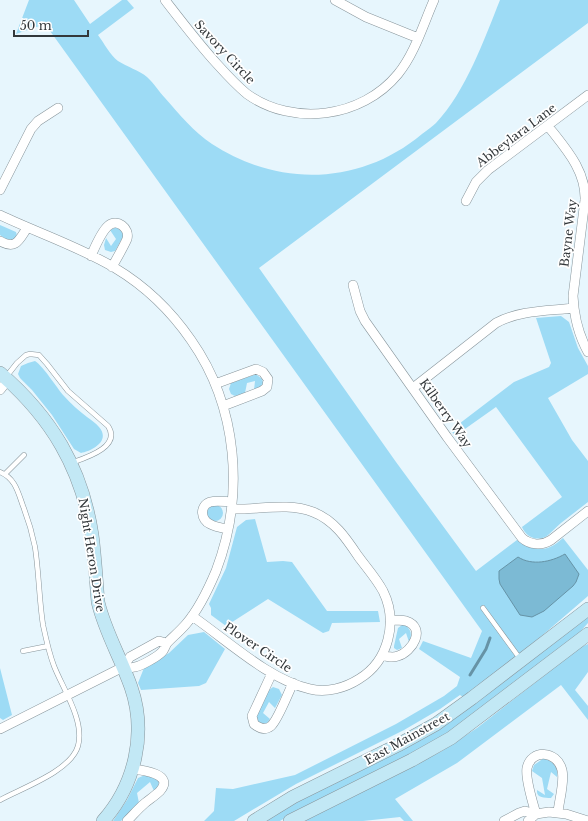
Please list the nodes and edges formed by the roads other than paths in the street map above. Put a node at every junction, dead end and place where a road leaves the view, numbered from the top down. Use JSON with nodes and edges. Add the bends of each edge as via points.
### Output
{"nodes":[{"id":1,"x":165,"y":0,"type":"edge"},
{"id":2,"x":335,"y":0,"type":"edge"},
{"id":3,"x":434,"y":0,"type":"edge"},
{"id":4,"x":418,"y":38,"type":"junction"},
{"id":5,"x":588,"y":95,"type":"edge"},
{"id":6,"x":58,"y":108,"type":"dead end"},
{"id":7,"x":548,"y":126,"type":"junction"},
{"id":8,"x":0,"y":190,"type":"edge"},
{"id":9,"x":466,"y":201,"type":"dead end"},
{"id":10,"x":0,"y":215,"type":"edge"},
{"id":11,"x":27,"y":228,"type":"junction"},
{"id":12,"x":0,"y":241,"type":"edge"},
{"id":13,"x":91,"y":256,"type":"junction"},
{"id":14,"x":112,"y":266,"type":"junction"},
{"id":15,"x":353,"y":285,"type":"dead end"},
{"id":16,"x":574,"y":308,"type":"junction"},
{"id":17,"x":588,"y":352,"type":"edge"},
{"id":18,"x":3,"y":380,"type":"edge"},
{"id":19,"x":215,"y":384,"type":"junction"},
{"id":20,"x":412,"y":388,"type":"junction"},
{"id":21,"x":223,"y":406,"type":"junction"},
{"id":22,"x":24,"y":455,"type":"dead end"},
{"id":23,"x":71,"y":463,"type":"junction"},
{"id":24,"x":2,"y":473,"type":"edge"},
{"id":25,"x":232,"y":506,"type":"junction"},
{"id":26,"x":588,"y":511,"type":"edge"},
{"id":27,"x":228,"y":529,"type":"junction"},
{"id":28,"x":483,"y":608,"type":"dead end"},
{"id":29,"x":588,"y":609,"type":"edge"},
{"id":30,"x":192,"y":616,"type":"junction"},
{"id":31,"x":390,"y":620,"type":"junction"},
{"id":32,"x":588,"y":634,"type":"edge"},
{"id":33,"x":48,"y":646,"type":"junction"},
{"id":34,"x":23,"y":651,"type":"dead end"},
{"id":35,"x":382,"y":655,"type":"junction"},
{"id":36,"x":522,"y":660,"type":"junction"},
{"id":37,"x":123,"y":668,"type":"junction"},
{"id":38,"x":272,"y":673,"type":"junction"},
{"id":39,"x":293,"y":684,"type":"junction"},
{"id":40,"x":67,"y":695,"type":"junction"},
{"id":41,"x":0,"y":729,"type":"edge"},
{"id":42,"x":133,"y":768,"type":"junction"},
{"id":43,"x":0,"y":800,"type":"edge"},
{"id":44,"x":558,"y":812,"type":"junction"},
{"id":45,"x":536,"y":814,"type":"junction"},
{"id":46,"x":103,"y":821,"type":"edge"},
{"id":47,"x":127,"y":821,"type":"edge"},
{"id":48,"x":254,"y":821,"type":"edge"},
{"id":49,"x":290,"y":821,"type":"edge"},
{"id":50,"x":504,"y":821,"type":"edge"},
{"id":51,"x":528,"y":821,"type":"edge"},
{"id":52,"x":588,"y":821,"type":"edge"}],
"edges":[{"from":1,"to":4,"type":"street","name":"Savory Circle","via":[[241,89],[264,103],[295,113],[336,112],[372,96],[398,74]]},
{"from":2,"to":4,"type":"street","via":[[371,19]]},
{"from":3,"to":4,"type":"street","name":"Savory Circle"},
{"from":5,"to":7,"type":"street","name":"Abbeylara Lane"},
{"from":6,"to":8,"type":"street","via":[[38,121],[31,129]]},
{"from":7,"to":9,"type":"street","name":"Abbeylara Lane","via":[[485,172]]},
{"from":7,"to":16,"type":"street","name":"Bayne Way","via":[[576,163],[584,188],[585,200],[574,283]]},
{"from":10,"to":11,"type":"street"},
{"from":11,"to":12,"type":"street","via":[[14,244],[9,245]]},
{"from":11,"to":13,"type":"street"},
{"from":13,"to":14,"type":"street"},
{"from":13,"to":14,"type":"street","via":[[106,228],[112,223],[120,224],[125,228],[127,239]]},
{"from":14,"to":19,"type":"street","via":[[142,287],[172,316],[192,341]]},
{"from":15,"to":20,"type":"street","name":"Kilberry Way","via":[[362,315]]},
{"from":16,"to":17,"type":"street","name":"Bayne Way","via":[[579,331]]},
{"from":16,"to":20,"type":"street","via":[[514,315],[500,321]]},
{"from":18,"to":23,"type":"main road","name":"Night Heron Drive","via":[[26,396],[56,436]]},
{"from":18,"to":23,"type":"lane","via":[[22,358],[30,354],[39,355],[68,391],[108,426],[110,437],[102,449]]},
{"from":19,"to":21,"type":"street"},
{"from":19,"to":21,"type":"street","via":[[256,369],[268,379],[267,387],[262,391]]},
{"from":20,"to":26,"type":"street","name":"Kilberry Way","via":[[524,540],[534,544],[548,542]]},
{"from":21,"to":25,"type":"street","via":[[232,453]]},
{"from":22,"to":24,"type":"lane"},
{"from":23,"to":37,"type":"main road","name":"Night Heron Drive","via":[[90,522],[98,602],[107,632]]},
{"from":24,"to":33,"type":"lane","via":[[15,485],[31,530],[42,620]]},
{"from":25,"to":27,"type":"street"},
{"from":25,"to":27,"type":"street","name":"Plover Circle","via":[[211,502],[202,512],[209,524]]},
{"from":25,"to":31,"type":"street","name":"Plover Circle","via":[[301,508],[328,520],[343,535],[379,584],[386,598]]},
{"from":27,"to":30,"type":"street","via":[[211,581]]},
{"from":28,"to":36,"type":"lane"},
{"from":29,"to":36,"type":"main road","name":"East Mainstreet"},
{"from":30,"to":37,"type":"street","via":[[166,643],[159,641],[130,657]]},
{"from":30,"to":38,"type":"street","name":"Plover Circle"},
{"from":31,"to":35,"type":"street","name":"Plover Circle","via":[[388,641]]},
{"from":31,"to":35,"type":"street","via":[[411,623],[416,632],[416,640],[402,654],[392,657]]},
{"from":32,"to":49,"type":"main road","name":"East Mainstreet","via":[[451,738]]},
{"from":33,"to":34,"type":"lane"},
{"from":33,"to":40,"type":"lane"},
{"from":35,"to":39,"type":"street","name":"Plover Circle","via":[[364,676],[342,687],[317,690]]},
{"from":36,"to":48,"type":"main road","name":"East Mainstreet","via":[[455,711],[425,730],[298,794]]},
{"from":37,"to":40,"type":"street"},
{"from":37,"to":42,"type":"main road","name":"Night Heron Drive","via":[[134,695],[137,713],[138,740]]},
{"from":38,"to":39,"type":"street","name":"Plover Circle"},
{"from":38,"to":39,"type":"street","via":[[252,716],[254,724],[260,728],[267,728],[274,722]]},
{"from":40,"to":41,"type":"street"},
{"from":40,"to":43,"type":"lane","via":[[79,734],[78,746],[73,756],[56,772]]},
{"from":42,"to":46,"type":"main road","name":"Night Heron Drive","via":[[113,809]]},
{"from":42,"to":47,"type":"street","via":[[155,773],[161,777],[163,783],[161,790]]},
{"from":44,"to":45,"type":"street"},
{"from":44,"to":45,"type":"street","via":[[562,770],[556,759],[543,754],[533,760],[527,768]]},
{"from":44,"to":52,"type":"street"},
{"from":45,"to":50,"type":"street","via":[[525,811]]},
{"from":45,"to":51,"type":"street"}]}
